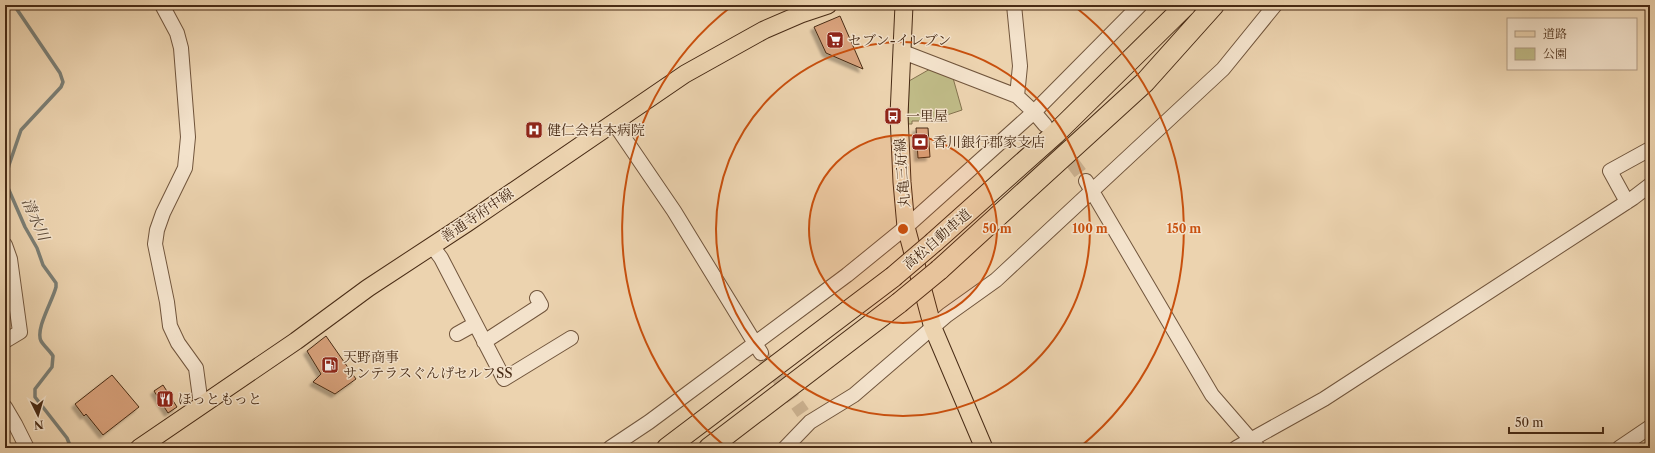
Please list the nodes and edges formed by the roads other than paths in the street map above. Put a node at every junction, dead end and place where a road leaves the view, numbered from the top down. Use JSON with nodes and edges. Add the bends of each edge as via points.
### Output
{"nodes":[{"id":1,"x":162,"y":5,"type":"edge"},
{"id":2,"x":828,"y":5,"type":"edge"},
{"id":3,"x":904,"y":5,"type":"edge"},
{"id":4,"x":1014,"y":5,"type":"edge"},
{"id":5,"x":1140,"y":5,"type":"edge"},
{"id":6,"x":1186,"y":5,"type":"edge"},
{"id":7,"x":1214,"y":5,"type":"edge"},
{"id":8,"x":1275,"y":5,"type":"edge"},
{"id":9,"x":798,"y":10,"type":"edge"},
{"id":10,"x":903,"y":52,"type":"junction"},
{"id":11,"x":1017,"y":96,"type":"junction"},
{"id":12,"x":1034,"y":112,"type":"junction"},
{"id":13,"x":614,"y":123,"type":"junction"},
{"id":14,"x":1045,"y":125,"type":"tunnel mouth"},
{"id":15,"x":1650,"y":149,"type":"edge"},
{"id":16,"x":1650,"y":185,"type":"edge"},
{"id":17,"x":1089,"y":186,"type":"junction"},
{"id":18,"x":1627,"y":202,"type":"junction"},
{"id":19,"x":906,"y":227,"type":"junction"},
{"id":20,"x":5,"y":245,"type":"edge"},
{"id":21,"x":432,"y":246,"type":"junction"},
{"id":22,"x":537,"y":298,"type":"dead end"},
{"id":23,"x":475,"y":324,"type":"junction"},
{"id":24,"x":933,"y":328,"type":"junction"},
{"id":25,"x":457,"y":334,"type":"dead end"},
{"id":26,"x":571,"y":338,"type":"dead end"},
{"id":27,"x":5,"y":341,"type":"edge"},
{"id":28,"x":484,"y":342,"type":"junction"},
{"id":29,"x":758,"y":349,"type":"junction"},
{"id":30,"x":201,"y":405,"type":"junction"},
{"id":31,"x":5,"y":407,"type":"edge"},
{"id":32,"x":1650,"y":426,"type":"edge"},
{"id":33,"x":1254,"y":443,"type":"edge"},
{"id":34,"x":27,"y":448,"type":"edge"},
{"id":35,"x":139,"y":448,"type":"edge"},
{"id":36,"x":610,"y":448,"type":"edge"},
{"id":37,"x":667,"y":448,"type":"edge"},
{"id":38,"x":709,"y":448,"type":"edge"},
{"id":39,"x":786,"y":448,"type":"edge"},
{"id":40,"x":984,"y":448,"type":"edge"},
{"id":41,"x":1236,"y":448,"type":"edge"},
{"id":42,"x":1619,"y":448,"type":"edge"}],
"edges":[{"from":1,"to":30,"type":"street","via":[[177,33],[181,48],[188,137],[185,168],[163,213],[155,244],[170,326],[178,343],[196,368]]},
{"from":2,"to":9,"type":"main road","name":"善通寺府中線"},
{"from":3,"to":10,"type":"main road","name":"丸亀三好線"},
{"from":4,"to":11,"type":"street","via":[[1020,66]]},
{"from":5,"to":12,"type":"street"},
{"from":6,"to":37,"type":"highway","name":"高松自動車道","bridge":true,"via":[[1055,134],[893,277]]},
{"from":7,"to":38,"type":"highway","name":"高松自動車道","bridge":true,"via":[[1145,82],[939,270]]},
{"from":8,"to":17,"type":"street","via":[[1223,69]]},
{"from":9,"to":13,"type":"main road","name":"善通寺府中線","via":[[685,74]]},
{"from":10,"to":11,"type":"street"},
{"from":10,"to":19,"type":"main road","name":"丸亀三好線","via":[[899,115]]},
{"from":11,"to":12,"type":"street"},
{"from":12,"to":14,"type":"street"},
{"from":12,"to":19,"type":"street"},
{"from":13,"to":21,"type":"main road","name":"善通寺府中線"},
{"from":13,"to":29,"type":"street","via":[[674,211]]},
{"from":15,"to":18,"type":"street","via":[[1610,171]]},
{"from":16,"to":18,"type":"street"},
{"from":17,"to":24,"type":"street","via":[[996,280],[953,310]]},
{"from":17,"to":33,"type":"street","via":[[1212,395]]},
{"from":18,"to":33,"type":"street"},
{"from":19,"to":24,"type":"main road","name":"丸亀三好線"},
{"from":19,"to":29,"type":"street"},
{"from":20,"to":27,"type":"street","via":[[10,259],[20,332]]},
{"from":21,"to":23,"type":"street","via":[[441,258]]},
{"from":21,"to":30,"type":"main road","name":"善通寺府中線"},
{"from":22,"to":28,"type":"street","via":[[542,306]]},
{"from":23,"to":25,"type":"street"},
{"from":23,"to":28,"type":"street"},
{"from":24,"to":39,"type":"street","via":[[854,395],[806,418]]},
{"from":24,"to":40,"type":"main road","name":"丸亀三好線"},
{"from":26,"to":28,"type":"street","via":[[504,379]]},
{"from":29,"to":36,"type":"street"},
{"from":30,"to":35,"type":"main road","name":"善通寺府中線"},
{"from":31,"to":34,"type":"street"},
{"from":32,"to":42,"type":"street"},
{"from":33,"to":41,"type":"street"}]}
